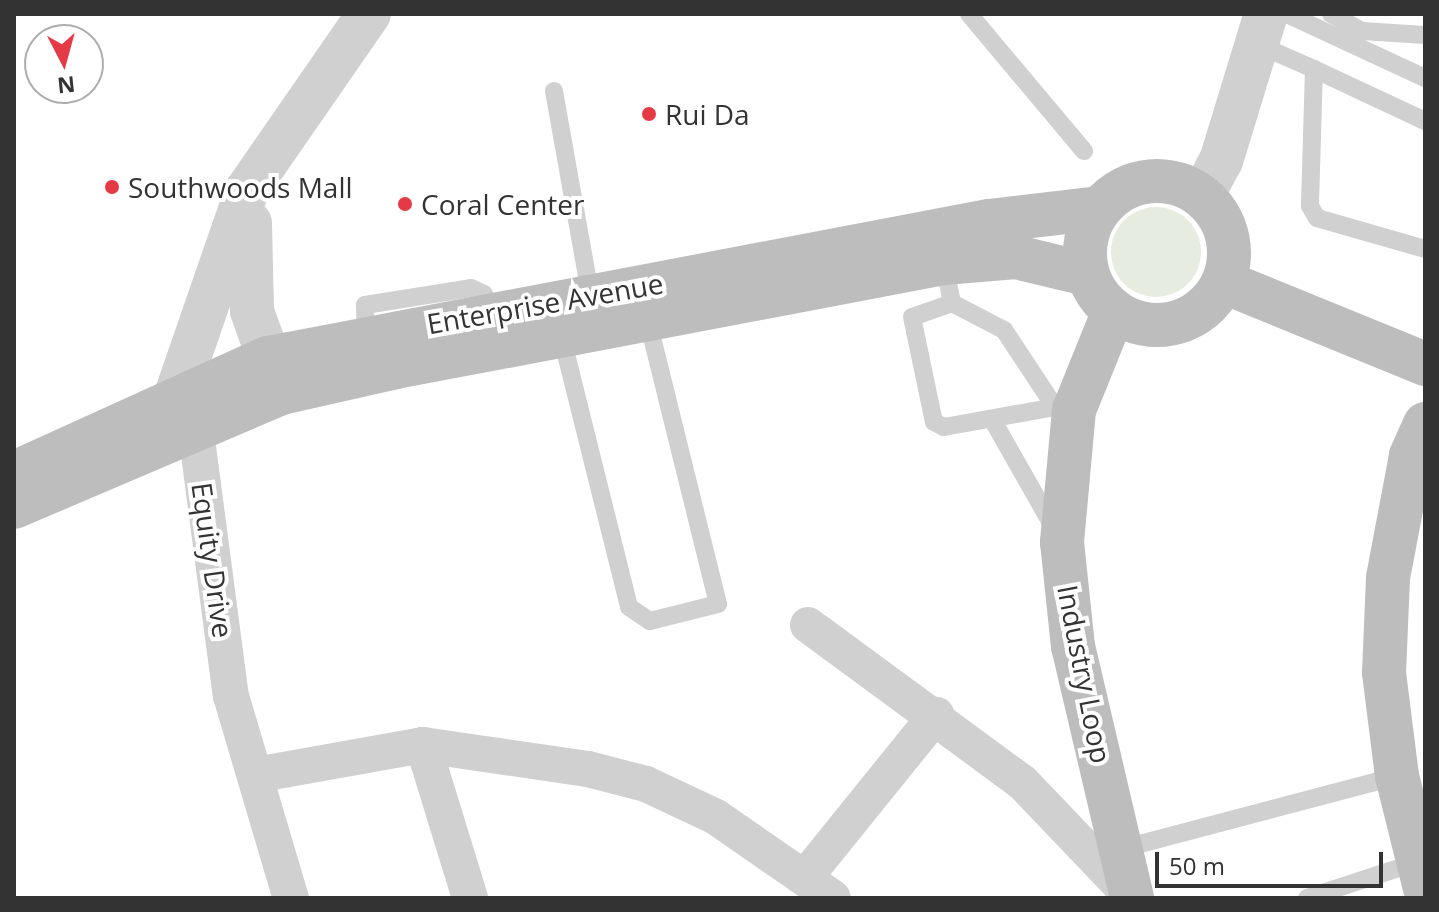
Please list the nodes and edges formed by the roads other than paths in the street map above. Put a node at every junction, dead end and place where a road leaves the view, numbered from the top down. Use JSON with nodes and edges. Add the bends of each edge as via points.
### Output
{"nodes":[{"id":1,"x":369,"y":14,"type":"edge"},
{"id":2,"x":969,"y":14,"type":"edge"},
{"id":3,"x":1331,"y":14,"type":"edge"},
{"id":4,"x":1271,"y":24,"type":"edge"},
{"id":5,"x":1425,"y":35,"type":"edge"},
{"id":6,"x":1314,"y":69,"type":"junction"},
{"id":7,"x":1425,"y":78,"type":"edge"},
{"id":8,"x":554,"y":91,"type":"dead end"},
{"id":9,"x":1425,"y":121,"type":"edge"},
{"id":10,"x":1084,"y":151,"type":"dead end"},
{"id":11,"x":258,"y":173,"type":"junction"},
{"id":12,"x":1202,"y":196,"type":"junction"},
{"id":13,"x":1099,"y":208,"type":"junction"},
{"id":14,"x":1425,"y":249,"type":"edge"},
{"id":15,"x":1087,"y":274,"type":"junction"},
{"id":16,"x":1224,"y":282,"type":"junction"},
{"id":17,"x":948,"y":283,"type":"junction"},
{"id":18,"x":590,"y":294,"type":"junction"},
{"id":19,"x":1114,"y":311,"type":"junction"},
{"id":20,"x":647,"y":318,"type":"junction"},
{"id":21,"x":561,"y":334,"type":"junction"},
{"id":22,"x":1425,"y":364,"type":"edge"},
{"id":23,"x":274,"y":376,"type":"junction"},
{"id":24,"x":1065,"y":408,"type":"junction"},
{"id":25,"x":186,"y":410,"type":"junction"},
{"id":26,"x":992,"y":419,"type":"junction"},
{"id":27,"x":1425,"y":424,"type":"edge"},
{"id":28,"x":14,"y":473,"type":"edge"},
{"id":29,"x":14,"y":507,"type":"edge"},
{"id":30,"x":1062,"y":542,"type":"junction"},
{"id":31,"x":808,"y":625,"type":"dead end"},
{"id":32,"x":936,"y":715,"type":"junction"},
{"id":33,"x":423,"y":745,"type":"junction"},
{"id":34,"x":255,"y":775,"type":"junction"},
{"id":35,"x":1397,"y":776,"type":"junction"},
{"id":36,"x":1121,"y":849,"type":"junction"},
{"id":37,"x":1421,"y":875,"type":"edge"},
{"id":38,"x":820,"y":886,"type":"edge"},
{"id":39,"x":1132,"y":897,"type":"edge"},
{"id":40,"x":291,"y":898,"type":"edge"},
{"id":41,"x":470,"y":898,"type":"edge"},
{"id":42,"x":1307,"y":898,"type":"edge"}],
"edges":[{"from":1,"to":11,"type":"street"},
{"from":2,"to":10,"type":"lane"},
{"from":3,"to":5,"type":"lane","via":[[1362,31]]},
{"from":4,"to":6,"type":"lane"},
{"from":4,"to":7,"type":"lane"},
{"from":4,"to":12,"type":"street"},
{"from":6,"to":9,"type":"lane"},
{"from":6,"to":14,"type":"lane","via":[[1310,206],[1317,218]]},
{"from":8,"to":18,"type":"lane"},
{"from":11,"to":23,"type":"street","via":[[246,257]]},
{"from":11,"to":25,"type":"street"},
{"from":12,"to":13,"type":"main road","via":[[1156,180],[1124,188]]},
{"from":12,"to":16,"type":"main road","via":[[1228,235]]},
{"from":13,"to":15,"type":"main road","via":[[1086,233]]},
{"from":13,"to":18,"type":"main road","name":"Enterprise Avenue","via":[[989,221]]},
{"from":15,"to":17,"type":"main road","name":"Enterprise Avenue","via":[[1016,257]]},
{"from":15,"to":19,"type":"main road"},
{"from":16,"to":19,"type":"main road","via":[[1185,320],[1148,325]]},
{"from":16,"to":22,"type":"main road"},
{"from":17,"to":20,"type":"main road","name":"Enterprise Avenue"},
{"from":17,"to":24,"type":"lane","via":[[1004,330]]},
{"from":17,"to":26,"type":"lane","via":[[912,317],[934,422]]},
{"from":18,"to":23,"type":"main road","name":"Enterprise Avenue","via":[[366,336]]},
{"from":19,"to":24,"type":"main road","name":"Industry Loop"},
{"from":20,"to":21,"type":"main road","name":"Enterprise Avenue"},
{"from":20,"to":21,"type":"lane","via":[[718,604],[650,621],[629,607]]},
{"from":21,"to":23,"type":"main road","name":"Enterprise Avenue"},
{"from":23,"to":25,"type":"main road","name":"Enterprise Avenue"},
{"from":24,"to":26,"type":"lane"},
{"from":24,"to":30,"type":"main road","name":"Industry Loop"},
{"from":25,"to":28,"type":"main road","name":"Enterprise Avenue"},
{"from":25,"to":29,"type":"main road","name":"Enterprise Avenue"},
{"from":25,"to":34,"type":"street","name":"Equity Drive","via":[[231,696]]},
{"from":26,"to":30,"type":"lane"},
{"from":27,"to":35,"type":"main road","via":[[1411,456],[1388,578],[1384,673]]},
{"from":30,"to":36,"type":"main road","name":"Industry Loop","via":[[1073,646]]},
{"from":31,"to":32,"type":"street"},
{"from":32,"to":38,"type":"street"},
{"from":32,"to":39,"type":"street","via":[[1022,782]]},
{"from":33,"to":34,"type":"street"},
{"from":33,"to":38,"type":"street","via":[[503,752],[646,784],[716,817]]},
{"from":33,"to":41,"type":"street"},
{"from":34,"to":40,"type":"street","name":"Equity Drive"},
{"from":35,"to":36,"type":"lane"},
{"from":35,"to":37,"type":"main road"},
{"from":36,"to":39,"type":"main road","name":"Industry Loop"},
{"from":37,"to":42,"type":"lane"}]}
